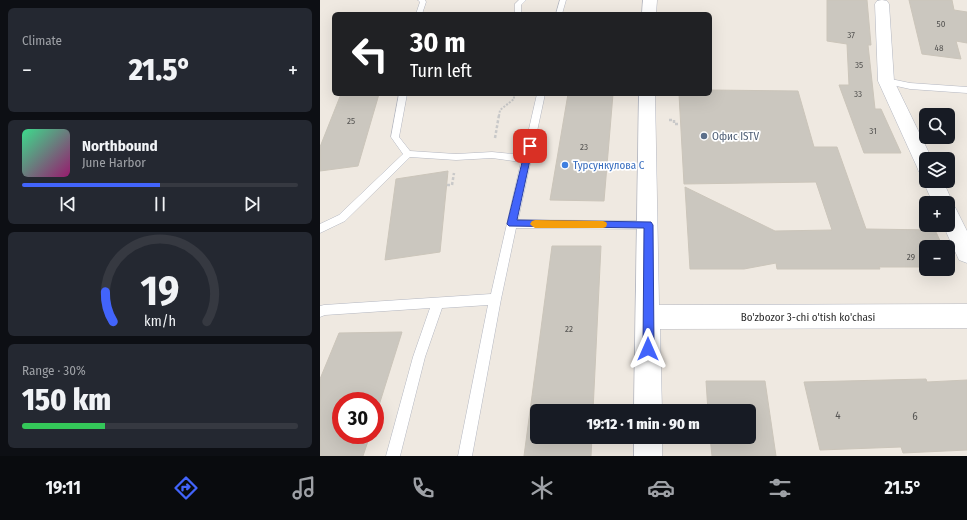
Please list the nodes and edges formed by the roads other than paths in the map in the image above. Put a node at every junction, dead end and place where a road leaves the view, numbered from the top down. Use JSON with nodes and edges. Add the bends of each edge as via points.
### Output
{"nodes":[{"id":1,"x":421,"y":0,"type":"edge"},
{"id":2,"x":523,"y":0,"type":"edge"},
{"id":3,"x":563,"y":0,"type":"edge"},
{"id":4,"x":650,"y":0,"type":"edge"},
{"id":5,"x":882,"y":4,"type":"dead end"},
{"id":6,"x":420,"y":12,"type":"edge"},
{"id":7,"x":518,"y":12,"type":"edge"},
{"id":8,"x":560,"y":12,"type":"edge"},
{"id":9,"x":649,"y":12,"type":"edge"},
{"id":10,"x":886,"y":81,"type":"junction"},
{"id":11,"x":967,"y":90,"type":"edge"},
{"id":12,"x":403,"y":96,"type":"edge"},
{"id":13,"x":541,"y":96,"type":"edge"},
{"id":14,"x":647,"y":96,"type":"edge"},
{"id":15,"x":919,"y":152,"type":"edge"},
{"id":16,"x":408,"y":154,"type":"junction"},
{"id":17,"x":527,"y":159,"type":"junction"},
{"id":18,"x":512,"y":224,"type":"junction"},
{"id":19,"x":648,"y":225,"type":"junction"},
{"id":20,"x":955,"y":228,"type":"edge"},
{"id":21,"x":320,"y":229,"type":"edge"},
{"id":22,"x":967,"y":253,"type":"edge"},
{"id":23,"x":495,"y":299,"type":"junction"},
{"id":24,"x":438,"y":303,"type":"junction"},
{"id":25,"x":320,"y":312,"type":"edge"},
{"id":26,"x":967,"y":316,"type":"edge"},
{"id":27,"x":648,"y":318,"type":"junction"},
{"id":28,"x":648,"y":404,"type":"edge"},
{"id":29,"x":648,"y":444,"type":"edge"},
{"id":30,"x":393,"y":456,"type":"edge"},
{"id":31,"x":465,"y":456,"type":"edge"},
{"id":32,"x":648,"y":456,"type":"edge"}],
"edges":[{"from":1,"to":6,"type":"lane","via":[[423,2]]},
{"from":2,"to":7,"type":"lane","via":[[518,4]]},
{"from":3,"to":8,"type":"lane"},
{"from":4,"to":9,"type":"street"},
{"from":5,"to":10,"type":"street"},
{"from":10,"to":11,"type":"lane","via":[[910,86]]},
{"from":10,"to":15,"type":"street"},
{"from":12,"to":16,"type":"lane","via":[[395,137]]},
{"from":13,"to":17,"type":"lane"},
{"from":14,"to":19,"type":"street"},
{"from":16,"to":17,"type":"lane","via":[[456,157],[492,155]]},
{"from":16,"to":21,"type":"lane","via":[[342,218]]},
{"from":17,"to":18,"type":"lane"},
{"from":18,"to":19,"type":"lane"},
{"from":18,"to":23,"type":"lane"},
{"from":19,"to":27,"type":"street"},
{"from":20,"to":22,"type":"street"},
{"from":23,"to":24,"type":"lane"},
{"from":23,"to":31,"type":"lane"},
{"from":24,"to":25,"type":"lane"},
{"from":24,"to":30,"type":"lane","via":[[419,357]]},
{"from":26,"to":27,"type":"street","name":"Bo'zbozor 3-chi o'tish ko'chasi"},
{"from":27,"to":28,"type":"street"},
{"from":29,"to":32,"type":"street"}]}
